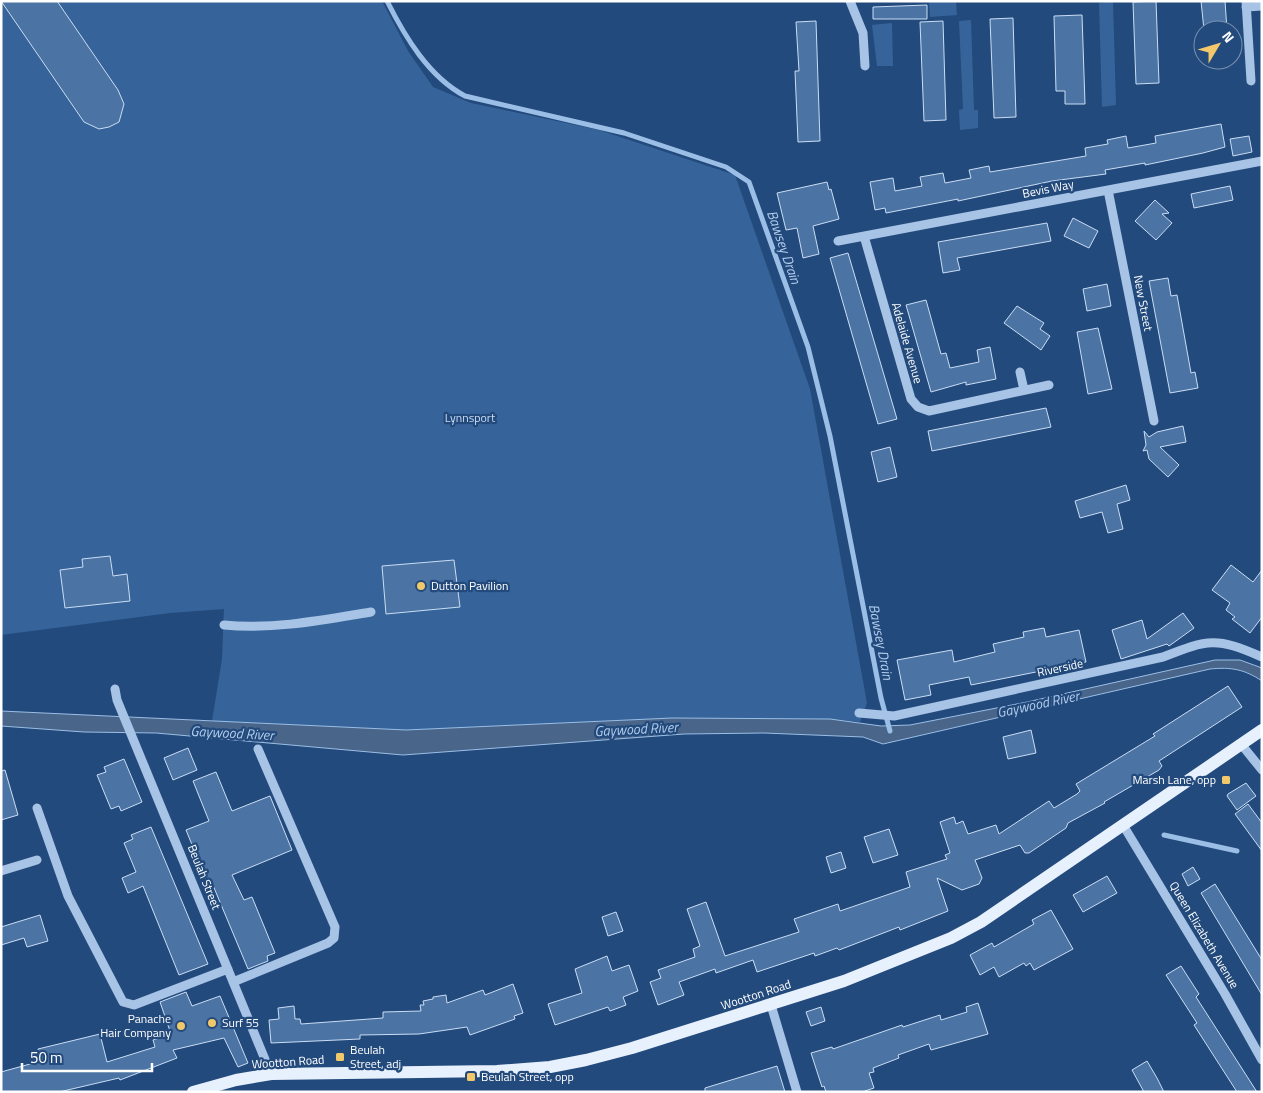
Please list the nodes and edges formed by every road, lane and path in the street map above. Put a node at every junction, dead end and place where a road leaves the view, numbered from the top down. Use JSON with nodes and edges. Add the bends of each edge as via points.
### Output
{"nodes":[{"id":1,"x":853,"y":3,"type":"edge"},
{"id":2,"x":1246,"y":4,"type":"edge"},
{"id":3,"x":1262,"y":6,"type":"edge"},
{"id":4,"x":865,"y":66,"type":"dead end"},
{"id":5,"x":1251,"y":81,"type":"dead end"},
{"id":6,"x":1262,"y":161,"type":"edge"},
{"id":7,"x":1108,"y":190,"type":"junction"},
{"id":8,"x":864,"y":236,"type":"junction"},
{"id":9,"x":838,"y":241,"type":"dead end"},
{"id":10,"x":1020,"y":372,"type":"dead end"},
{"id":11,"x":1049,"y":385,"type":"dead end"},
{"id":12,"x":1024,"y":390,"type":"junction"},
{"id":13,"x":1154,"y":421,"type":"dead end"},
{"id":14,"x":371,"y":612,"type":"dead end"},
{"id":15,"x":224,"y":625,"type":"dead end"},
{"id":16,"x":1262,"y":656,"type":"edge"},
{"id":17,"x":115,"y":689,"type":"dead end"},
{"id":18,"x":862,"y":713,"type":"dead end"},
{"id":19,"x":1262,"y":730,"type":"edge"},
{"id":20,"x":1241,"y":744,"type":"junction"},
{"id":21,"x":258,"y":750,"type":"dead end"},
{"id":22,"x":1262,"y":770,"type":"edge"},
{"id":23,"x":37,"y":808,"type":"dead end"},
{"id":24,"x":1123,"y":825,"type":"junction"},
{"id":25,"x":36,"y":860,"type":"dead end"},
{"id":26,"x":1,"y":871,"type":"edge"},
{"id":27,"x":228,"y":970,"type":"junction"},
{"id":28,"x":233,"y":982,"type":"junction"},
{"id":29,"x":771,"y":1005,"type":"junction"},
{"id":30,"x":1262,"y":1060,"type":"edge"},
{"id":31,"x":271,"y":1074,"type":"junction"},
{"id":32,"x":193,"y":1092,"type":"edge"},
{"id":33,"x":797,"y":1092,"type":"edge"}],
"edges":[{"from":1,"to":4,"type":"street","via":[[863,33]]},
{"from":2,"to":3,"type":"street"},
{"from":2,"to":5,"type":"street"},
{"from":6,"to":7,"type":"street","name":"Bevis Way"},
{"from":7,"to":8,"type":"street","name":"Bevis Way"},
{"from":7,"to":13,"type":"street","name":"New Street"},
{"from":8,"to":9,"type":"street","name":"Bevis Way"},
{"from":8,"to":12,"type":"street","name":"Adelaide Avenue","via":[[911,399],[918,407],[929,411]]},
{"from":10,"to":12,"type":"street"},
{"from":11,"to":12,"type":"street","name":"Adelaide Avenue"},
{"from":14,"to":15,"type":"street","via":[[249,628]]},
{"from":16,"to":18,"type":"street","name":"Riverside","via":[[1234,644],[1214,640],[1163,657],[894,716]]},
{"from":17,"to":27,"type":"street","name":"Beulah Street"},
{"from":19,"to":20,"type":"main road","name":"Wootton Road"},
{"from":20,"to":22,"type":"street"},
{"from":20,"to":24,"type":"main road","name":"Wootton Road"},
{"from":21,"to":28,"type":"street","via":[[335,928],[334,938]]},
{"from":23,"to":27,"type":"street","via":[[68,896],[123,1002],[134,1005]]},
{"from":24,"to":29,"type":"main road","name":"Wootton Road","via":[[1039,884],[951,938],[844,981]]},
{"from":24,"to":30,"type":"street","name":"Queen Elizabeth Avenue"},
{"from":25,"to":26,"type":"street"},
{"from":27,"to":28,"type":"street","name":"Beulah Street"},
{"from":28,"to":31,"type":"street","name":"Beulah Street"},
{"from":29,"to":31,"type":"main road","name":"Wootton Road","via":[[632,1048],[550,1067],[497,1071]]},
{"from":29,"to":33,"type":"street"},
{"from":31,"to":32,"type":"main road","name":"Wootton Road"}]}
